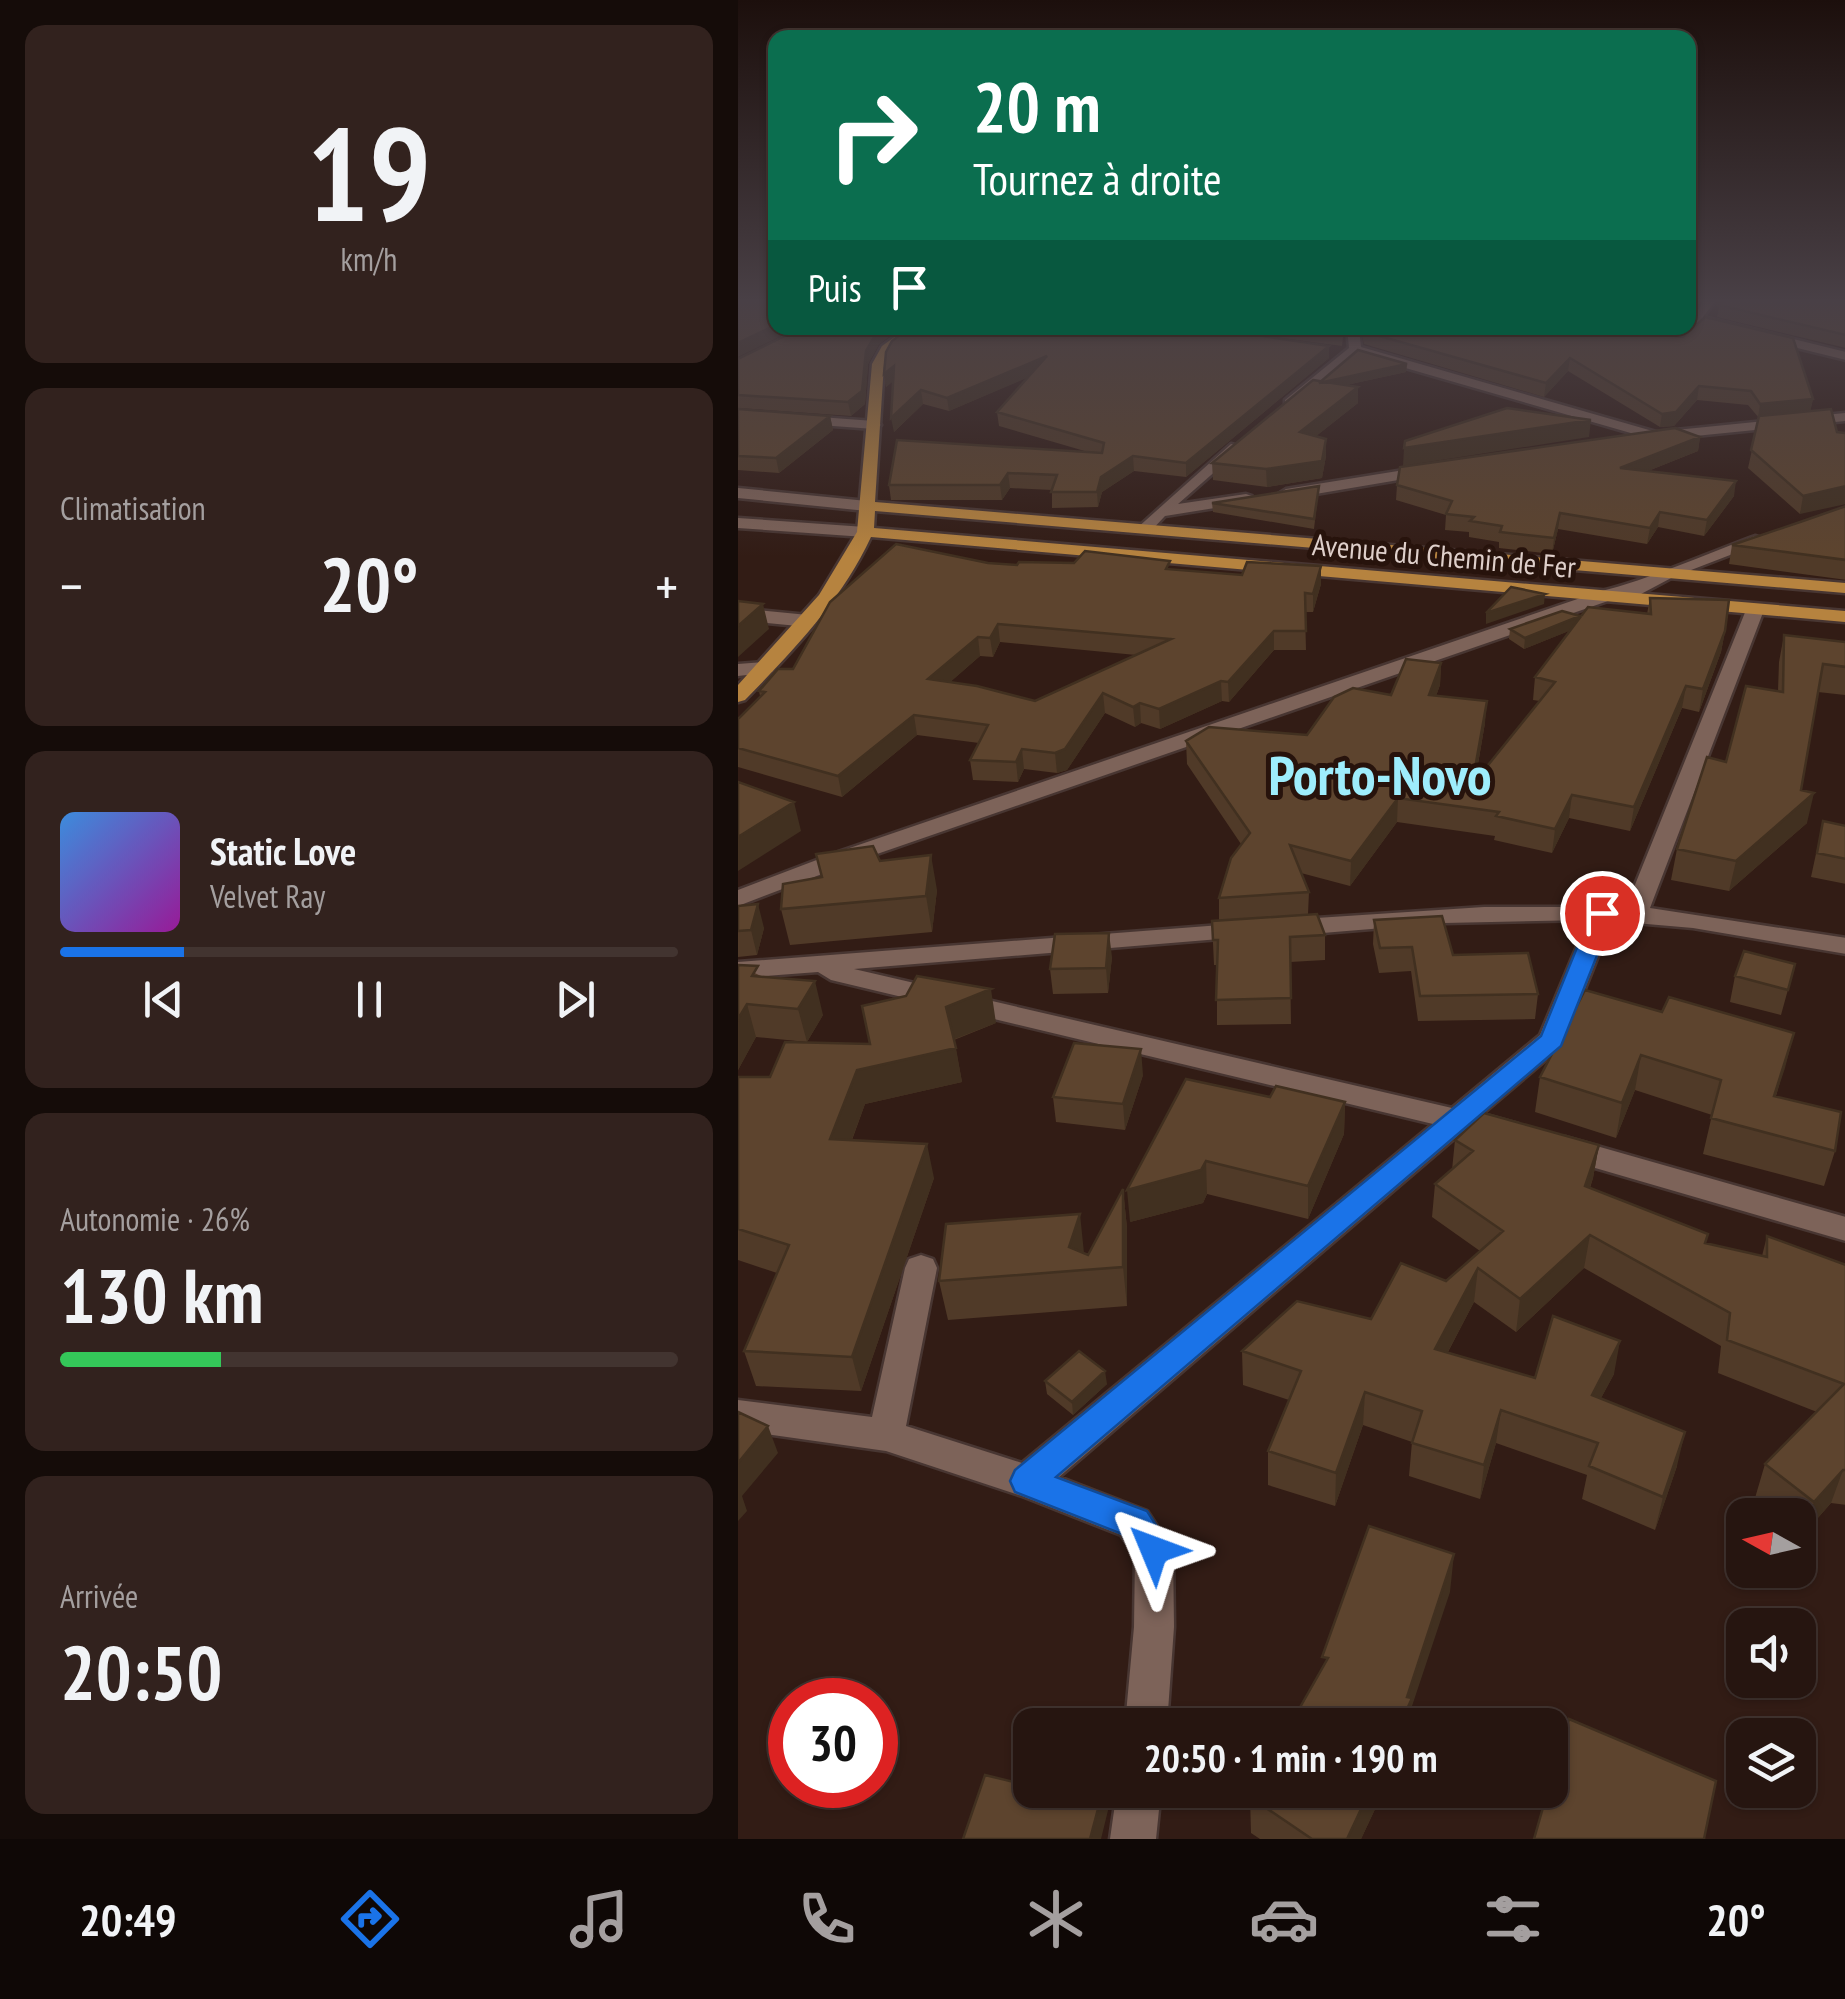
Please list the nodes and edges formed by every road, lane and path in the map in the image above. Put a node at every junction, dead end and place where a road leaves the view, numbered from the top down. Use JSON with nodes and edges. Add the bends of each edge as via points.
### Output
{"nodes":[{"id":1,"x":877,"y":386,"type":"edge"},
{"id":2,"x":1311,"y":386,"type":"edge"},
{"id":3,"x":1476,"y":386,"type":"edge"},
{"id":4,"x":738,"y":414,"type":"edge"},
{"id":5,"x":1277,"y":414,"type":"edge"},
{"id":6,"x":1846,"y":417,"type":"edge"},
{"id":7,"x":874,"y":425,"type":"junction"},
{"id":8,"x":1655,"y":436,"type":"junction"},
{"id":9,"x":1249,"y":437,"type":"edge"},
{"id":10,"x":1608,"y":443,"type":"edge"},
{"id":11,"x":1440,"y":469,"type":"edge"},
{"id":12,"x":738,"y":494,"type":"edge"},
{"id":13,"x":867,"y":506,"type":"junction"},
{"id":14,"x":1160,"y":512,"type":"junction"},
{"id":15,"x":738,"y":523,"type":"edge"},
{"id":16,"x":1144,"y":529,"type":"junction"},
{"id":17,"x":865,"y":532,"type":"junction"},
{"id":18,"x":1774,"y":536,"type":"edge"},
{"id":19,"x":1667,"y":573,"type":"junction"},
{"id":20,"x":1846,"y":588,"type":"edge"},
{"id":21,"x":1604,"y":596,"type":"junction"},
{"id":22,"x":1756,"y":610,"type":"junction"},
{"id":23,"x":738,"y":614,"type":"edge"},
{"id":24,"x":1846,"y":618,"type":"edge"},
{"id":25,"x":808,"y":621,"type":"junction"},
{"id":26,"x":765,"y":668,"type":"junction"},
{"id":27,"x":738,"y":670,"type":"edge"},
{"id":28,"x":738,"y":696,"type":"edge"},
{"id":29,"x":738,"y":899,"type":"edge"},
{"id":30,"x":1602,"y":913,"type":"junction"},
{"id":31,"x":1635,"y":915,"type":"junction"},
{"id":32,"x":1846,"y":946,"type":"edge"},
{"id":33,"x":807,"y":966,"type":"junction"},
{"id":34,"x":738,"y":970,"type":"edge"},
{"id":35,"x":1460,"y":1118,"type":"junction"},
{"id":36,"x":1846,"y":1229,"type":"edge"},
{"id":37,"x":921,"y":1268,"type":"dead end"},
{"id":38,"x":738,"y":1415,"type":"edge"},
{"id":39,"x":886,"y":1435,"type":"junction"},
{"id":40,"x":1026,"y":1481,"type":"junction"},
{"id":41,"x":1147,"y":1708,"type":"edge"},
{"id":42,"x":1137,"y":1808,"type":"edge"},
{"id":43,"x":1134,"y":1839,"type":"edge"}],
"edges":[{"from":1,"to":7,"type":"main road"},
{"from":2,"to":5,"type":"street"},
{"from":3,"to":8,"type":"street"},
{"from":4,"to":7,"type":"street"},
{"from":6,"to":8,"type":"street"},
{"from":7,"to":13,"type":"main road"},
{"from":8,"to":10,"type":"street"},
{"from":9,"to":14,"type":"street"},
{"from":11,"to":14,"type":"street"},
{"from":12,"to":13,"type":"street","name":"Avenue du Chemin de Fer"},
{"from":13,"to":16,"type":"main road","name":"Avenue du Chemin de Fer"},
{"from":13,"to":17,"type":"main road"},
{"from":14,"to":16,"type":"street"},
{"from":15,"to":17,"type":"street","name":"Avenue du Chemin de Fer"},
{"from":16,"to":19,"type":"main road","name":"Avenue du Chemin de Fer"},
{"from":17,"to":21,"type":"main road","name":"Avenue du Chemin de Fer"},
{"from":17,"to":25,"type":"main road"},
{"from":18,"to":19,"type":"street"},
{"from":19,"to":20,"type":"main road","name":"Avenue du Chemin de Fer"},
{"from":19,"to":21,"type":"street"},
{"from":21,"to":22,"type":"main road","name":"Avenue du Chemin de Fer"},
{"from":21,"to":29,"type":"street"},
{"from":22,"to":24,"type":"main road","name":"Avenue du Chemin de Fer"},
{"from":22,"to":31,"type":"street"},
{"from":23,"to":25,"type":"street"},
{"from":25,"to":26,"type":"main road"},
{"from":26,"to":27,"type":"street"},
{"from":26,"to":28,"type":"main road"},
{"from":30,"to":31,"type":"street"},
{"from":30,"to":33,"type":"street","via":[[1374,921]]},
{"from":30,"to":35,"type":"street","via":[[1552,1040]]},
{"from":31,"to":32,"type":"street"},
{"from":33,"to":34,"type":"street"},
{"from":33,"to":35,"type":"street"},
{"from":35,"to":36,"type":"street"},
{"from":35,"to":40,"type":"street"},
{"from":37,"to":39,"type":"street"},
{"from":38,"to":39,"type":"street"},
{"from":39,"to":40,"type":"street"},
{"from":40,"to":41,"type":"street","via":[[1134,1523],[1154,1550]]},
{"from":42,"to":43,"type":"street"}]}
